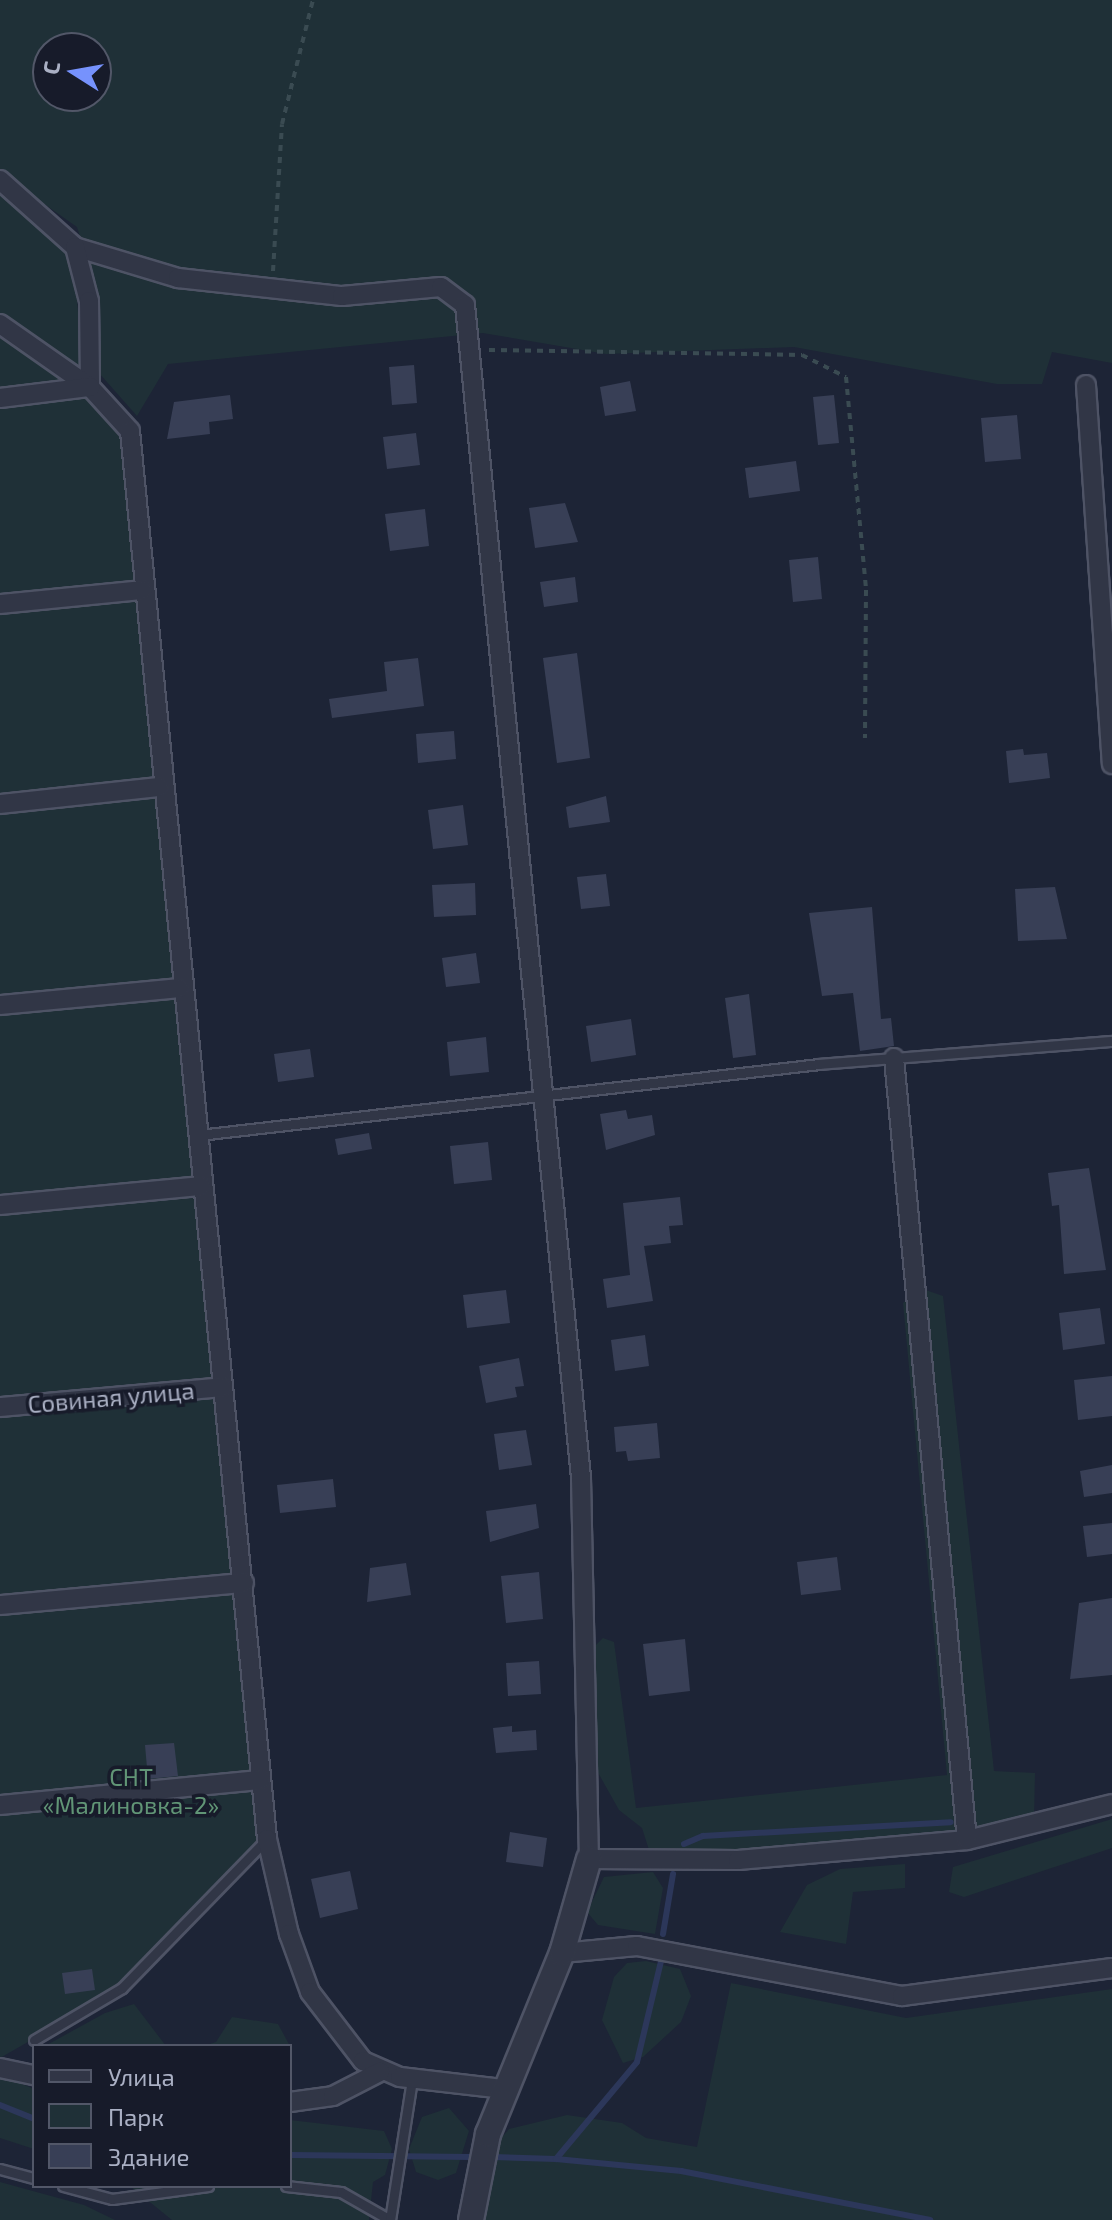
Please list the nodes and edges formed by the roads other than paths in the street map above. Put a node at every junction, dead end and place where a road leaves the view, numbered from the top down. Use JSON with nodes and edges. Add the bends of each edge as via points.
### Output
{"nodes":[{"id":1,"x":0,"y":180,"type":"edge"},
{"id":2,"x":75,"y":247,"type":"junction"},
{"id":3,"x":0,"y":324,"type":"edge"},
{"id":4,"x":1086,"y":385,"type":"dead end"},
{"id":5,"x":90,"y":387,"type":"junction"},
{"id":6,"x":0,"y":398,"type":"edge"},
{"id":7,"x":142,"y":590,"type":"junction"},
{"id":8,"x":0,"y":604,"type":"edge"},
{"id":9,"x":1112,"y":764,"type":"edge"},
{"id":10,"x":159,"y":787,"type":"junction"},
{"id":11,"x":0,"y":804,"type":"edge"},
{"id":12,"x":179,"y":988,"type":"junction"},
{"id":13,"x":0,"y":1005,"type":"edge"},
{"id":14,"x":1112,"y":1041,"type":"edge"},
{"id":15,"x":894,"y":1058,"type":"junction"},
{"id":16,"x":542,"y":1098,"type":"junction"},
{"id":17,"x":195,"y":1135,"type":"junction"},
{"id":18,"x":201,"y":1186,"type":"junction"},
{"id":19,"x":0,"y":1205,"type":"edge"},
{"id":20,"x":222,"y":1387,"type":"junction"},
{"id":21,"x":0,"y":1407,"type":"edge"},
{"id":22,"x":244,"y":1583,"type":"junction"},
{"id":23,"x":0,"y":1605,"type":"edge"},
{"id":24,"x":261,"y":1780,"type":"junction"},
{"id":25,"x":1112,"y":1804,"type":"edge"},
{"id":26,"x":0,"y":1805,"type":"edge"},
{"id":27,"x":267,"y":1839,"type":"junction"},
{"id":28,"x":967,"y":1840,"type":"junction"},
{"id":29,"x":589,"y":1859,"type":"junction"},
{"id":30,"x":562,"y":1953,"type":"junction"},
{"id":31,"x":1112,"y":1968,"type":"edge"},
{"id":32,"x":34,"y":2040,"type":"dead end"},
{"id":33,"x":0,"y":2068,"type":"edge"},
{"id":34,"x":380,"y":2072,"type":"junction"},
{"id":35,"x":32,"y":2075,"type":"edge"},
{"id":36,"x":412,"y":2079,"type":"junction"},
{"id":37,"x":504,"y":2089,"type":"junction"},
{"id":38,"x":292,"y":2102,"type":"edge"},
{"id":39,"x":0,"y":2169,"type":"edge"},
{"id":40,"x":32,"y":2177,"type":"edge"},
{"id":41,"x":292,"y":2187,"type":"edge"},
{"id":42,"x":71,"y":2188,"type":"edge"},
{"id":43,"x":193,"y":2188,"type":"edge"},
{"id":44,"x":390,"y":2220,"type":"edge"},
{"id":45,"x":471,"y":2220,"type":"edge"}],
"edges":[{"from":1,"to":2,"type":"street"},
{"from":2,"to":5,"type":"street","via":[[89,301]]},
{"from":2,"to":16,"type":"street","via":[[178,278],[342,296],[441,287],[465,305]]},
{"from":3,"to":5,"type":"street"},
{"from":4,"to":9,"type":"street"},
{"from":5,"to":6,"type":"street"},
{"from":5,"to":7,"type":"street","via":[[130,431]]},
{"from":7,"to":8,"type":"street"},
{"from":7,"to":10,"type":"street"},
{"from":10,"to":11,"type":"street"},
{"from":10,"to":12,"type":"street"},
{"from":12,"to":13,"type":"street"},
{"from":12,"to":17,"type":"street"},
{"from":14,"to":15,"type":"lane"},
{"from":15,"to":16,"type":"lane"},
{"from":15,"to":28,"type":"street"},
{"from":16,"to":17,"type":"lane"},
{"from":16,"to":29,"type":"street","via":[[581,1478]]},
{"from":17,"to":18,"type":"street"},
{"from":18,"to":19,"type":"street"},
{"from":18,"to":20,"type":"street"},
{"from":20,"to":21,"type":"street","name":"Совиная улица"},
{"from":20,"to":22,"type":"street"},
{"from":22,"to":23,"type":"street"},
{"from":22,"to":24,"type":"street"},
{"from":24,"to":26,"type":"street"},
{"from":24,"to":27,"type":"street"},
{"from":25,"to":28,"type":"street"},
{"from":27,"to":32,"type":"lane","via":[[122,1988]]},
{"from":27,"to":34,"type":"street","via":[[310,1992],[345,2047]]},
{"from":28,"to":29,"type":"street","via":[[738,1860]]},
{"from":29,"to":30,"type":"street"},
{"from":30,"to":31,"type":"street","via":[[637,1946],[902,1996]]},
{"from":30,"to":37,"type":"street"},
{"from":33,"to":35,"type":"street"},
{"from":34,"to":36,"type":"street"},
{"from":34,"to":38,"type":"street","via":[[333,2096]]},
{"from":36,"to":37,"type":"street"},
{"from":36,"to":44,"type":"lane"},
{"from":37,"to":45,"type":"street"},
{"from":39,"to":40,"type":"lane"},
{"from":41,"to":44,"type":"lane","via":[[341,2192]]},
{"from":42,"to":43,"type":"lane","via":[[112,2199]]}]}
